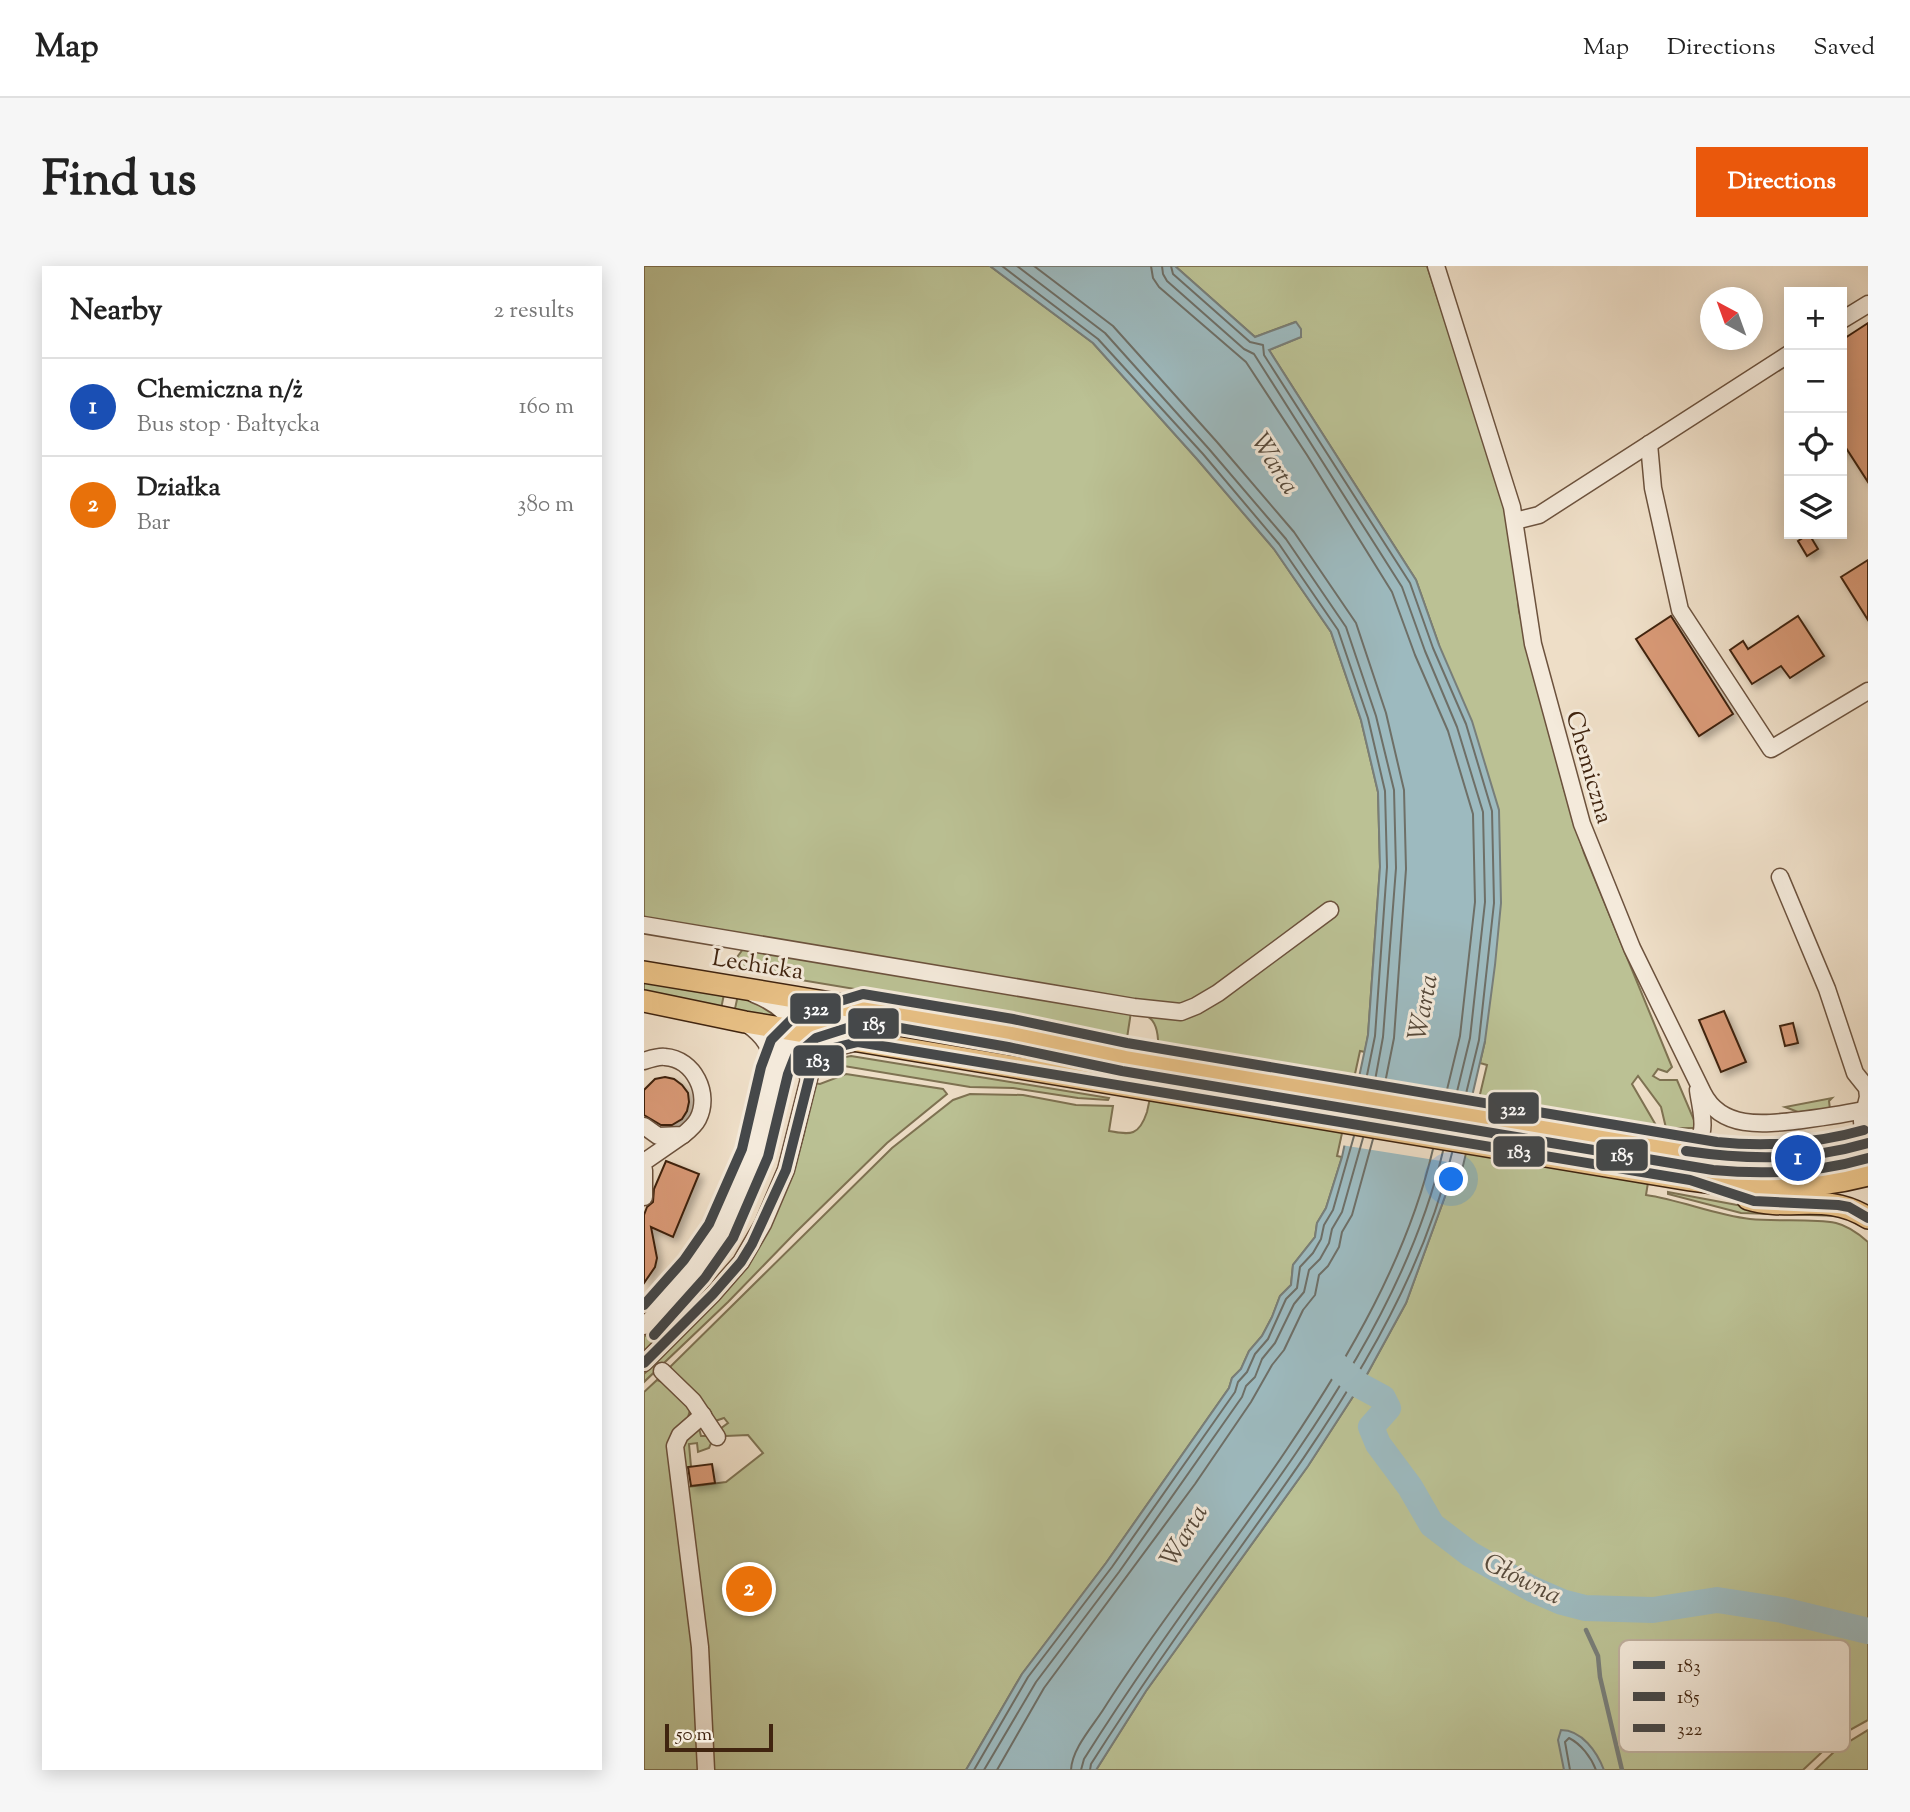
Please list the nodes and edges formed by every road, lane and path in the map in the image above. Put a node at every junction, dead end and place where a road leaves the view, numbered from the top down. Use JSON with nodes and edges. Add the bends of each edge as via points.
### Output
{"nodes":[{"id":1,"x":1436,"y":266,"type":"edge"},
{"id":2,"x":1868,"y":304,"type":"edge"},
{"id":3,"x":1847,"y":317,"type":"edge"},
{"id":4,"x":1784,"y":357,"type":"edge"},
{"id":5,"x":1650,"y":444,"type":"junction"},
{"id":6,"x":1516,"y":520,"type":"junction"},
{"id":7,"x":1868,"y":691,"type":"edge"},
{"id":8,"x":1780,"y":877,"type":"dead end"},
{"id":9,"x":1330,"y":910,"type":"dead end"},
{"id":10,"x":644,"y":925,"type":"edge"},
{"id":11,"x":644,"y":972,"type":"edge"},
{"id":12,"x":732,"y":987,"type":"junction"},
{"id":13,"x":644,"y":1001,"type":"edge"},
{"id":14,"x":865,"y":1009,"type":"junction"},
{"id":15,"x":746,"y":1023,"type":"junction"},
{"id":16,"x":800,"y":1031,"type":"junction"},
{"id":17,"x":858,"y":1042,"type":"junction"},
{"id":18,"x":645,"y":1063,"type":"edge"},
{"id":19,"x":775,"y":1070,"type":"junction"},
{"id":20,"x":808,"y":1077,"type":"junction"},
{"id":21,"x":1696,"y":1081,"type":"junction"},
{"id":22,"x":1867,"y":1110,"type":"edge"},
{"id":23,"x":644,"y":1126,"type":"edge"},
{"id":24,"x":683,"y":1135,"type":"junction"},
{"id":25,"x":1867,"y":1149,"type":"edge"},
{"id":26,"x":1687,"y":1151,"type":"junction"},
{"id":27,"x":644,"y":1162,"type":"edge"},
{"id":28,"x":644,"y":1170,"type":"edge"},
{"id":29,"x":1868,"y":1175,"type":"edge"},
{"id":30,"x":1690,"y":1180,"type":"junction"},
{"id":31,"x":644,"y":1197,"type":"edge"},
{"id":32,"x":1868,"y":1219,"type":"edge"},
{"id":33,"x":644,"y":1326,"type":"edge"},
{"id":34,"x":644,"y":1363,"type":"edge"},
{"id":35,"x":662,"y":1371,"type":"dead end"},
{"id":36,"x":703,"y":1415,"type":"junction"},
{"id":37,"x":717,"y":1437,"type":"dead end"},
{"id":38,"x":706,"y":1770,"type":"edge"}],
"edges":[{"from":1,"to":6,"type":"street","name":"Chemiczna"},
{"from":2,"to":3,"type":"street"},
{"from":4,"to":5,"type":"street"},
{"from":5,"to":6,"type":"street","via":[[1539,515]]},
{"from":5,"to":7,"type":"street","via":[[1653,488],[1680,610],[1772,749]]},
{"from":6,"to":21,"type":"street","name":"Chemiczna","via":[[1533,644],[1582,824],[1632,948]]},
{"from":8,"to":22,"type":"street","via":[[1827,989],[1855,1073],[1867,1087]]},
{"from":9,"to":10,"type":"street","via":[[1218,993],[1181,1012]]},
{"from":11,"to":12,"type":"main road","name":"Lechicka"},
{"from":12,"to":14,"type":"main road","name":"Lechicka"},
{"from":12,"to":16,"type":"street","via":[[769,1001]]},
{"from":13,"to":15,"type":"main road"},
{"from":14,"to":16,"type":"street"},
{"from":14,"to":26,"type":"main road","name":"Lechicka"},
{"from":15,"to":16,"type":"main road"},
{"from":15,"to":19,"type":"street","via":[[768,1044]]},
{"from":16,"to":17,"type":"main road"},
{"from":16,"to":19,"type":"street","via":[[783,1048]]},
{"from":16,"to":20,"type":"street"},
{"from":17,"to":20,"type":"street","via":[[830,1049]]},
{"from":17,"to":30,"type":"main road"},
{"from":18,"to":24,"type":"street","via":[[666,1057],[684,1063],[697,1077],[704,1098],[698,1119]]},
{"from":19,"to":33,"type":"street","via":[[755,1153],[721,1231],[695,1269]]},
{"from":20,"to":34,"type":"street","via":[[786,1170],[752,1244],[713,1294]]},
{"from":21,"to":22,"type":"street","name":"Chemiczna","via":[[1715,1110],[1739,1122],[1790,1121]]},
{"from":21,"to":26,"type":"street","via":[[1703,1134]]},
{"from":22,"to":25,"type":"street","via":[[1862,1121]]},
{"from":23,"to":24,"type":"street","via":[[658,1136]]},
{"from":24,"to":27,"type":"street"},
{"from":25,"to":26,"type":"main road","name":"Lechicka","via":[[1775,1159]]},
{"from":28,"to":31,"type":"street"},
{"from":29,"to":30,"type":"main road","via":[[1793,1188]]},
{"from":30,"to":32,"type":"main road","via":[[1754,1201],[1838,1205]]},
{"from":35,"to":36,"type":"street"},
{"from":36,"to":37,"type":"street"},
{"from":36,"to":38,"type":"street","via":[[680,1435],[675,1446],[700,1647]]}]}
